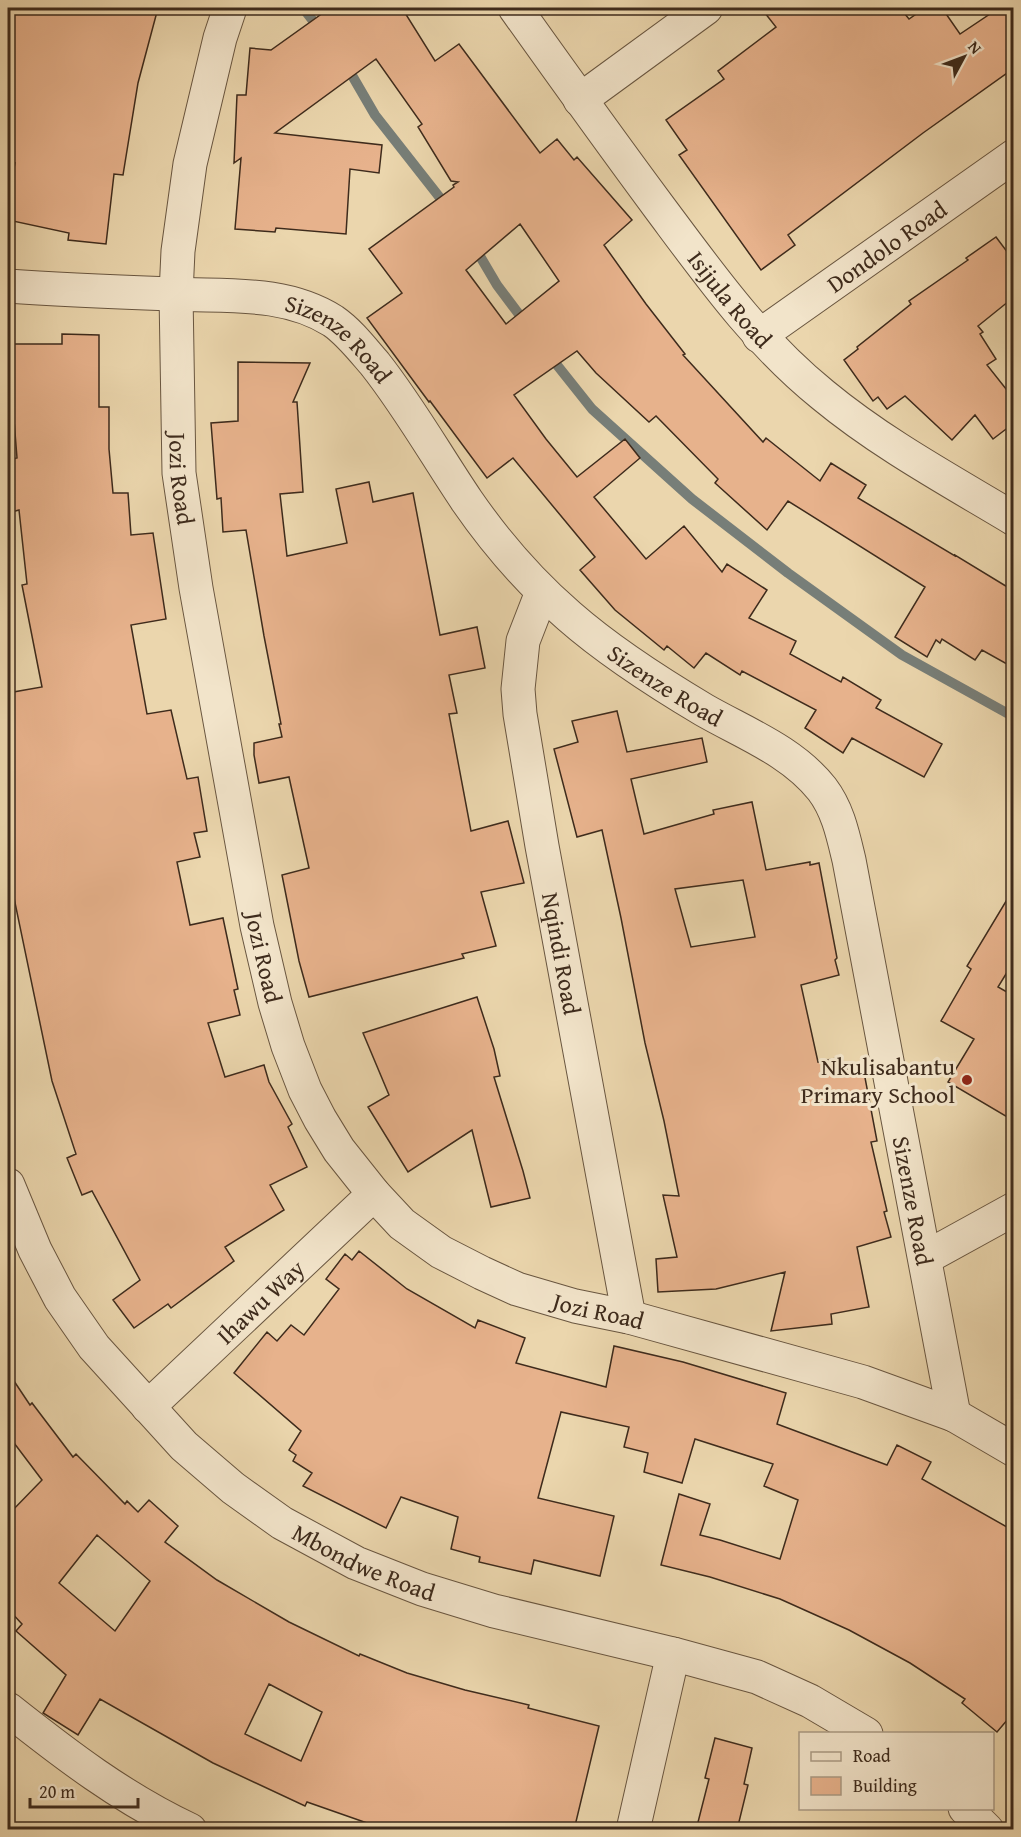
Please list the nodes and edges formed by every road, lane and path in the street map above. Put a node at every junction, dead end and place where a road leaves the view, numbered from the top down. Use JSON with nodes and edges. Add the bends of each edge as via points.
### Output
{"nodes":[{"id":1,"x":230,"y":8,"type":"edge"},
{"id":2,"x":515,"y":8,"type":"edge"},
{"id":3,"x":706,"y":8,"type":"edge"},
{"id":4,"x":580,"y":100,"type":"junction"},
{"id":5,"x":1014,"y":156,"type":"edge"},
{"id":6,"x":8,"y":286,"type":"edge"},
{"id":7,"x":176,"y":294,"type":"junction"},
{"id":8,"x":759,"y":336,"type":"junction"},
{"id":9,"x":1014,"y":519,"type":"edge"},
{"id":10,"x":542,"y":592,"type":"junction"},
{"id":11,"x":8,"y":1185,"type":"edge"},
{"id":12,"x":374,"y":1194,"type":"junction"},
{"id":13,"x":1014,"y":1209,"type":"edge"},
{"id":14,"x":925,"y":1258,"type":"junction"},
{"id":15,"x":629,"y":1317,"type":"junction"},
{"id":16,"x":148,"y":1407,"type":"junction"},
{"id":17,"x":954,"y":1415,"type":"junction"},
{"id":18,"x":1014,"y":1450,"type":"edge"},
{"id":19,"x":673,"y":1654,"type":"junction"},
{"id":20,"x":8,"y":1709,"type":"edge"},
{"id":21,"x":863,"y":1732,"type":"edge"},
{"id":22,"x":965,"y":1810,"type":"edge"},
{"id":23,"x":190,"y":1830,"type":"edge"},
{"id":24,"x":633,"y":1830,"type":"edge"},
{"id":25,"x":987,"y":1830,"type":"edge"}],
"edges":[{"from":1,"to":7,"type":"street","name":"Jozi Road","via":[[190,164]]},
{"from":2,"to":4,"type":"street","name":"Isijula Road"},
{"from":3,"to":4,"type":"street"},
{"from":4,"to":8,"type":"street","name":"Isijula Road"},
{"from":5,"to":8,"type":"street","name":"Dondolo Road"},
{"from":6,"to":7,"type":"street","name":"Sizenze Road"},
{"from":7,"to":10,"type":"street","name":"Sizenze Road","via":[[259,296],[287,302],[333,321],[397,393],[488,531]]},
{"from":7,"to":12,"type":"street","name":"Jozi Road","via":[[179,473],[257,926],[285,1036],[305,1090],[339,1150]]},
{"from":8,"to":9,"type":"street","name":"Isijula Road","via":[[822,395],[854,418]]},
{"from":10,"to":14,"type":"street","name":"Sizenze Road","via":[[628,661],[797,764],[822,789],[841,824],[849,860]]},
{"from":10,"to":15,"type":"street","name":"Nqindi Road","via":[[522,641],[519,714]]},
{"from":11,"to":16,"type":"street","name":"Mbondwe Road","via":[[60,1298],[94,1347]]},
{"from":12,"to":15,"type":"street","name":"Jozi Road","via":[[402,1224],[482,1273],[517,1289]]},
{"from":12,"to":16,"type":"street","name":"Ihawu Way"},
{"from":13,"to":14,"type":"street"},
{"from":14,"to":17,"type":"street","name":"Sizenze Road"},
{"from":15,"to":17,"type":"street","name":"Jozi Road","via":[[863,1382]]},
{"from":16,"to":19,"type":"street","name":"Mbondwe Road","via":[[184,1446],[233,1488],[282,1523],[356,1563],[494,1611]]},
{"from":17,"to":18,"type":"street","name":"Jozi Road"},
{"from":19,"to":21,"type":"street","name":"Mbondwe Road","via":[[757,1677],[810,1701]]},
{"from":19,"to":24,"type":"street"},
{"from":20,"to":23,"type":"street","via":[[72,1760],[155,1813]]},
{"from":22,"to":25,"type":"street"}]}
